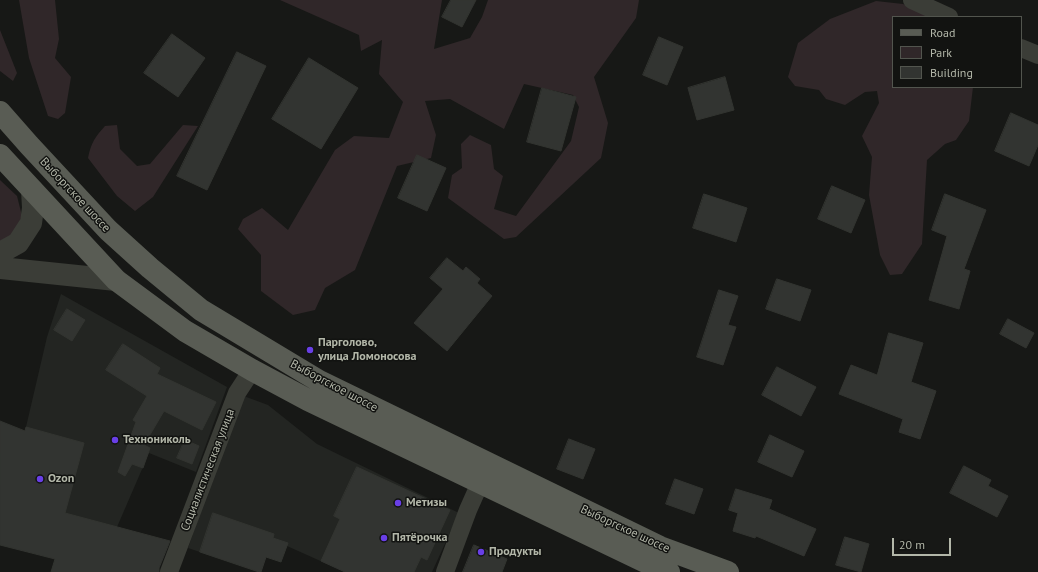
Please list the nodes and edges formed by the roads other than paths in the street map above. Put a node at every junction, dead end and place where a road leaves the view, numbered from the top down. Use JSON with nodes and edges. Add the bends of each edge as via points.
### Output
{"nodes":[{"id":1,"x":912,"y":0,"type":"edge"},
{"id":2,"x":947,"y":16,"type":"edge"},
{"id":3,"x":1022,"y":48,"type":"edge"},
{"id":4,"x":1038,"y":55,"type":"edge"},
{"id":5,"x":0,"y":112,"type":"edge"},
{"id":6,"x":0,"y":155,"type":"edge"},
{"id":7,"x":32,"y":190,"type":"junction"},
{"id":8,"x":0,"y":253,"type":"edge"},
{"id":9,"x":0,"y":268,"type":"edge"},
{"id":10,"x":116,"y":280,"type":"junction"},
{"id":11,"x":252,"y":370,"type":"junction"},
{"id":12,"x":480,"y":483,"type":"junction"},
{"id":13,"x":169,"y":572,"type":"edge"},
{"id":14,"x":444,"y":572,"type":"edge"},
{"id":15,"x":669,"y":572,"type":"edge"},
{"id":16,"x":728,"y":572,"type":"edge"}],
"edges":[{"from":1,"to":2,"type":"street"},
{"from":3,"to":4,"type":"street"},
{"from":5,"to":16,"type":"main road","name":"Выборгское шоссе","via":[[108,230],[201,310],[319,381],[660,547]]},
{"from":6,"to":7,"type":"main road","name":"Выборгское шоссе"},
{"from":7,"to":8,"type":"street","via":[[31,223],[18,243]]},
{"from":7,"to":10,"type":"main road","name":"Выборгское шоссе"},
{"from":9,"to":10,"type":"street"},
{"from":10,"to":11,"type":"main road","name":"Выборгское шоссе","via":[[186,331]]},
{"from":11,"to":12,"type":"main road","name":"Выборгское шоссе","via":[[315,404]]},
{"from":11,"to":13,"type":"street","name":"Социалистическая улица","via":[[237,393]]},
{"from":12,"to":14,"type":"street"},
{"from":12,"to":15,"type":"main road","name":"Выборгское шоссе"}]}
